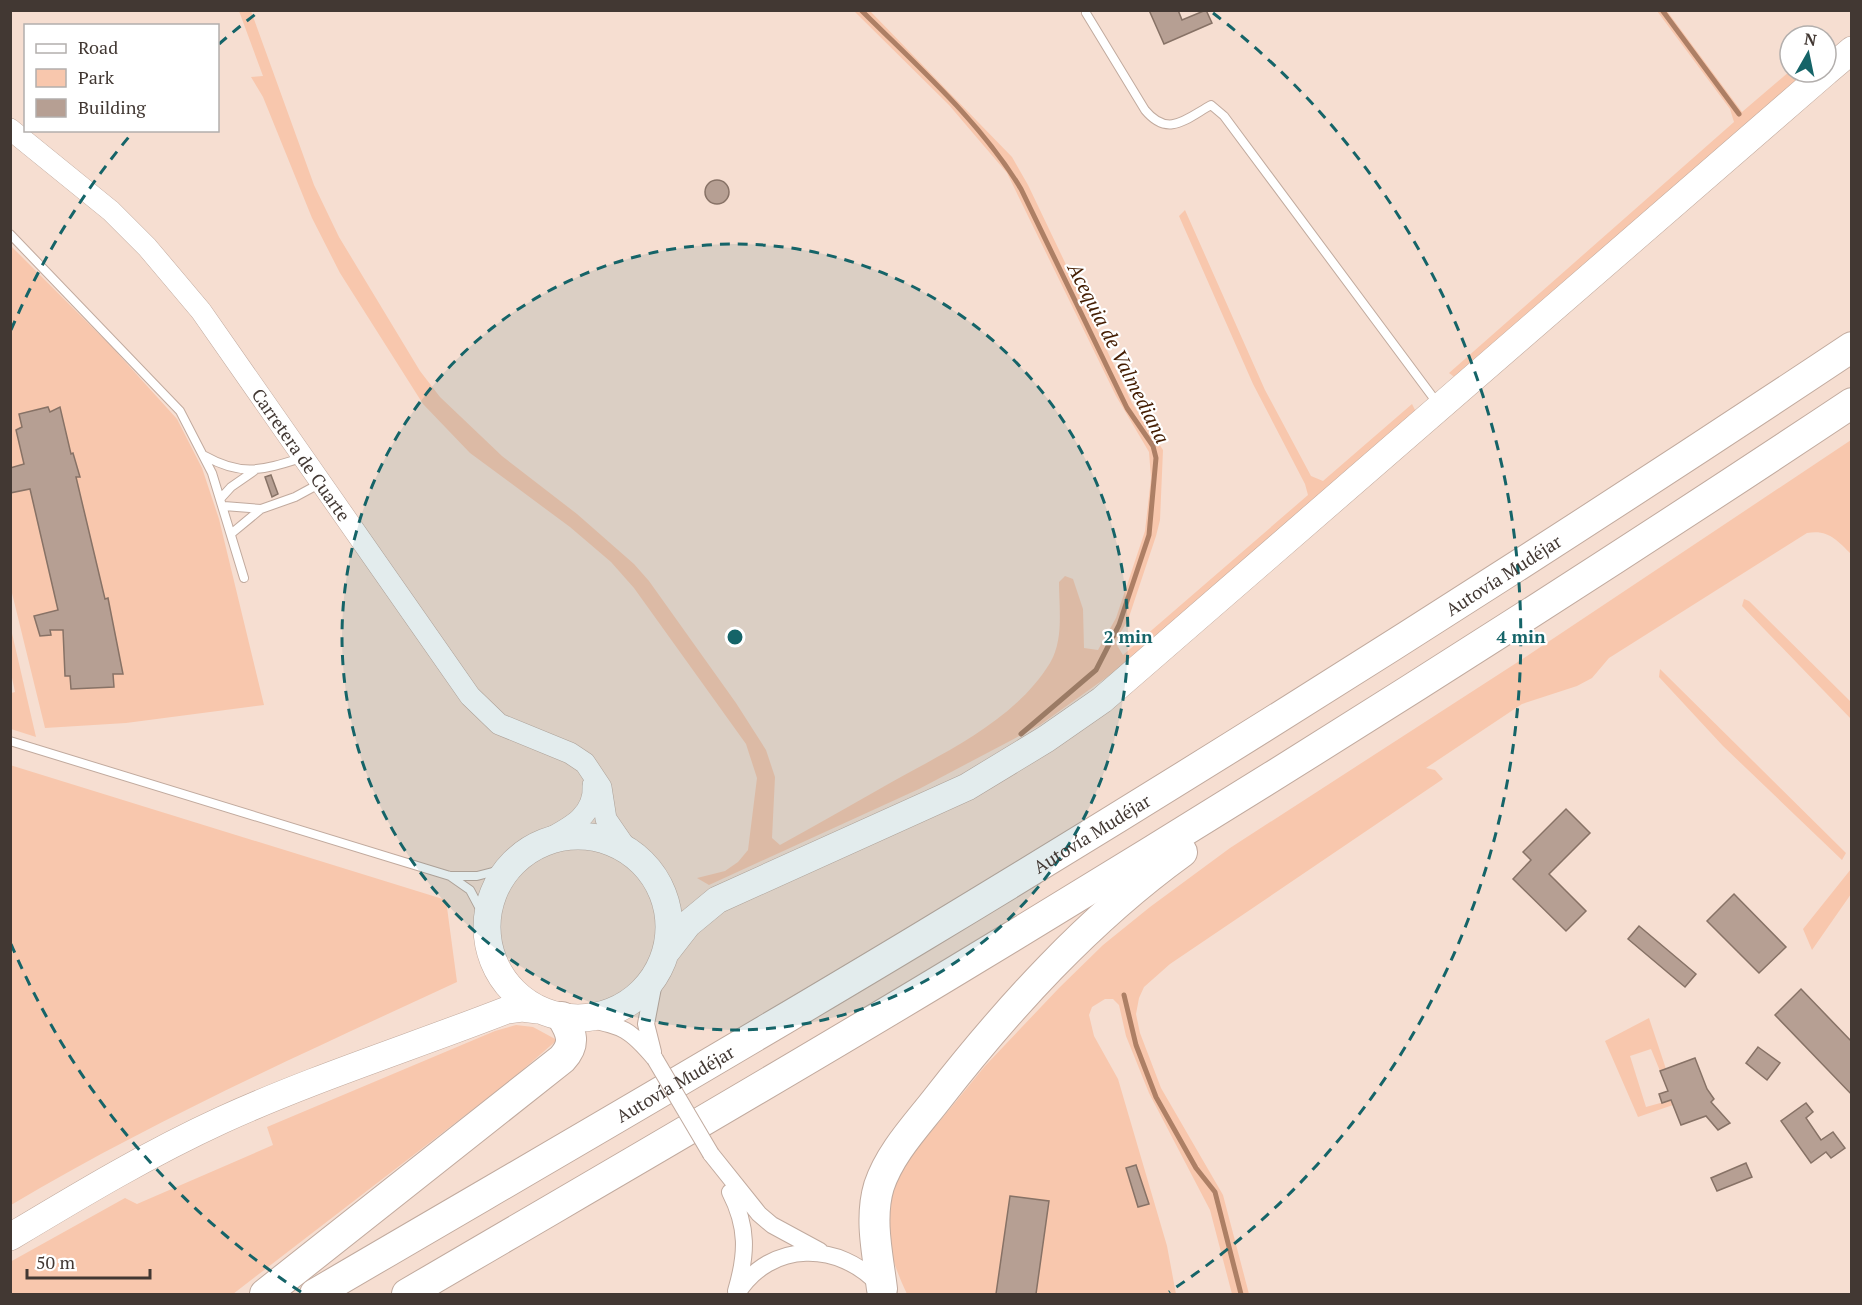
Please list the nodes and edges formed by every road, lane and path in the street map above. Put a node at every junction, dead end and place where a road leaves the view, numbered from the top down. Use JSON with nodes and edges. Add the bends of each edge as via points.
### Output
{"nodes":[{"id":1,"x":1086,"y":13,"type":"dead end"},
{"id":2,"x":1851,"y":50,"type":"edge"},
{"id":3,"x":1838,"y":61,"type":"edge"},
{"id":4,"x":1812,"y":84,"type":"edge"},
{"id":5,"x":10,"y":129,"type":"edge"},
{"id":6,"x":10,"y":234,"type":"edge"},
{"id":7,"x":1851,"y":347,"type":"edge"},
{"id":8,"x":1851,"y":403,"type":"edge"},
{"id":9,"x":1440,"y":407,"type":"junction"},
{"id":10,"x":205,"y":456,"type":"junction"},
{"id":11,"x":304,"y":457,"type":"junction"},
{"id":12,"x":254,"y":471,"type":"junction"},
{"id":13,"x":322,"y":482,"type":"junction"},
{"id":14,"x":223,"y":502,"type":"junction"},
{"id":15,"x":261,"y":509,"type":"junction"},
{"id":16,"x":232,"y":533,"type":"junction"},
{"id":17,"x":244,"y":578,"type":"dead end"},
{"id":18,"x":10,"y":741,"type":"edge"},
{"id":19,"x":590,"y":769,"type":"junction"},
{"id":20,"x":1231,"y":803,"type":"junction"},
{"id":21,"x":532,"y":848,"type":"junction"},
{"id":22,"x":628,"y":851,"type":"junction"},
{"id":23,"x":508,"y":868,"type":"junction"},
{"id":24,"x":450,"y":876,"type":"junction"},
{"id":25,"x":660,"y":886,"type":"junction"},
{"id":26,"x":717,"y":900,"type":"junction"},
{"id":27,"x":486,"y":920,"type":"junction"},
{"id":28,"x":488,"y":946,"type":"junction"},
{"id":29,"x":667,"y":951,"type":"junction"},
{"id":30,"x":655,"y":977,"type":"junction"},
{"id":31,"x":561,"y":1015,"type":"junction"},
{"id":32,"x":405,"y":1047,"type":"junction"},
{"id":33,"x":655,"y":1059,"type":"junction"},
{"id":34,"x":711,"y":1154,"type":"junction"},
{"id":35,"x":10,"y":1237,"type":"edge"},
{"id":36,"x":824,"y":1252,"type":"junction"},
{"id":37,"x":884,"y":1292,"type":"edge"},
{"id":38,"x":265,"y":1294,"type":"edge"},
{"id":39,"x":315,"y":1294,"type":"edge"},
{"id":40,"x":407,"y":1294,"type":"edge"},
{"id":41,"x":736,"y":1294,"type":"edge"}],
"edges":[{"from":1,"to":9,"type":"lane","via":[[1145,110],[1158,123],[1173,125],[1211,105],[1224,116]]},
{"from":2,"to":3,"type":"highway"},
{"from":4,"to":9,"type":"highway"},
{"from":5,"to":11,"type":"street","name":"Carretera de Cuarte","via":[[93,196],[147,247],[201,311]]},
{"from":6,"to":10,"type":"lane","via":[[167,395]]},
{"from":7,"to":39,"type":"highway","name":"Autovía Mudéjar","via":[[1494,581],[1132,808],[796,1012]]},
{"from":8,"to":20,"type":"highway"},
{"from":9,"to":26,"type":"highway","via":[[1158,653],[1102,700],[1046,739],[966,786]]},
{"from":10,"to":12,"type":"lane","via":[[228,467]]},
{"from":10,"to":14,"type":"lane"},
{"from":11,"to":12,"type":"lane"},
{"from":11,"to":13,"type":"street","name":"Carretera de Cuarte"},
{"from":12,"to":14,"type":"lane","via":[[231,488]]},
{"from":13,"to":15,"type":"lane"},
{"from":13,"to":19,"type":"street","name":"Carretera de Cuarte","via":[[478,706],[499,724],[570,753]]},
{"from":14,"to":15,"type":"lane"},
{"from":14,"to":16,"type":"lane"},
{"from":15,"to":16,"type":"lane"},
{"from":16,"to":17,"type":"lane"},
{"from":18,"to":24,"type":"lane"},
{"from":19,"to":21,"type":"street","via":[[593,802],[586,814]]},
{"from":19,"to":22,"type":"street","via":[[601,787],[606,819]]},
{"from":20,"to":37,"type":"highway","via":[[1214,830],[1148,878],[1028,991],[978,1046],[908,1136],[886,1170],[876,1205],[875,1239]]},
{"from":20,"to":40,"type":"highway"},
{"from":21,"to":22,"type":"highway","via":[[556,838],[581,836],[606,840]]},
{"from":21,"to":23,"type":"highway"},
{"from":22,"to":25,"type":"highway"},
{"from":23,"to":24,"type":"lane","via":[[477,876]]},
{"from":23,"to":27,"type":"highway","via":[[493,892]]},
{"from":24,"to":27,"type":"lane","via":[[470,890]]},
{"from":25,"to":26,"type":"highway","via":[[685,899]]},
{"from":25,"to":29,"type":"highway","via":[[669,918]]},
{"from":26,"to":29,"type":"highway","via":[[688,924]]},
{"from":27,"to":28,"type":"highway"},
{"from":28,"to":31,"type":"highway","via":[[506,984]]},
{"from":28,"to":32,"type":"highway","via":[[491,987],[480,1009]]},
{"from":29,"to":30,"type":"highway"},
{"from":30,"to":31,"type":"highway","via":[[636,998],[597,1017]]},
{"from":30,"to":33,"type":"street","via":[[646,1024]]},
{"from":31,"to":32,"type":"highway","via":[[513,1008]]},
{"from":31,"to":33,"type":"street","via":[[615,1025],[632,1033]]},
{"from":31,"to":38,"type":"highway","via":[[572,1039],[562,1059]]},
{"from":32,"to":35,"type":"highway","via":[[189,1136]]},
{"from":33,"to":34,"type":"street","bridge":true},
{"from":34,"to":36,"type":"street","via":[[759,1214]]},
{"from":34,"to":41,"type":"street","via":[[740,1212],[745,1233]]},
{"from":36,"to":37,"type":"street","via":[[857,1265]]},
{"from":36,"to":41,"type":"street","via":[[787,1255],[770,1262]]}]}
